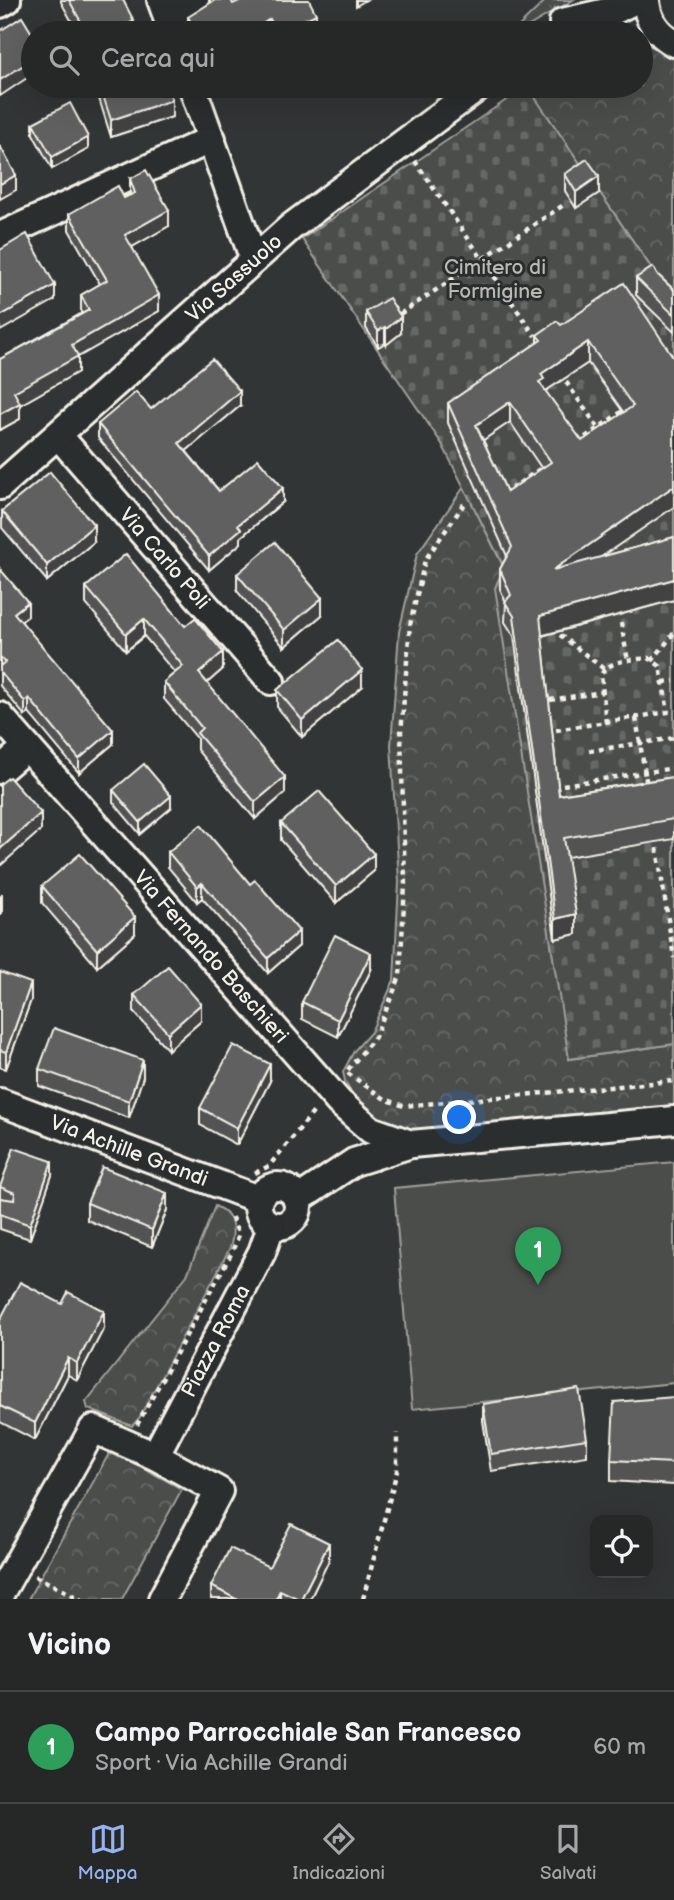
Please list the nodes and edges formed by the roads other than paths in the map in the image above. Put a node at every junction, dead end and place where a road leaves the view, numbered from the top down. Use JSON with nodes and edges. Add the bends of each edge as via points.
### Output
{"nodes":[{"id":1,"x":7,"y":0,"type":"edge"},
{"id":2,"x":195,"y":0,"type":"edge"},
{"id":3,"x":587,"y":0,"type":"edge"},
{"id":4,"x":635,"y":0,"type":"edge"},
{"id":5,"x":646,"y":0,"type":"edge"},
{"id":6,"x":0,"y":4,"type":"edge"},
{"id":7,"x":167,"y":17,"type":"edge"},
{"id":8,"x":564,"y":21,"type":"edge"},
{"id":9,"x":579,"y":21,"type":"edge"},
{"id":10,"x":651,"y":21,"type":"edge"},
{"id":11,"x":197,"y":98,"type":"edge"},
{"id":12,"x":464,"y":98,"type":"edge"},
{"id":13,"x":212,"y":139,"type":"junction"},
{"id":14,"x":0,"y":236,"type":"edge"},
{"id":15,"x":254,"y":260,"type":"junction"},
{"id":16,"x":58,"y":435,"type":"junction"},
{"id":17,"x":0,"y":486,"type":"edge"},
{"id":18,"x":271,"y":681,"type":"dead end"},
{"id":19,"x":0,"y":716,"type":"edge"},
{"id":20,"x":27,"y":747,"type":"junction"},
{"id":21,"x":0,"y":770,"type":"edge"},
{"id":22,"x":0,"y":1102,"type":"edge"},
{"id":23,"x":674,"y":1120,"type":"edge"},
{"id":24,"x":411,"y":1144,"type":"junction"},
{"id":25,"x":258,"y":1199,"type":"junction"},
{"id":26,"x":297,"y":1200,"type":"junction"},
{"id":27,"x":271,"y":1226,"type":"junction"},
{"id":28,"x":155,"y":1455,"type":"junction"},
{"id":29,"x":0,"y":1594,"type":"edge"},
{"id":30,"x":162,"y":1599,"type":"edge"}],
"edges":[{"from":1,"to":6,"type":"street"},
{"from":2,"to":7,"type":"street"},
{"from":3,"to":8,"type":"street"},
{"from":4,"to":9,"type":"street"},
{"from":5,"to":10,"type":"street"},
{"from":11,"to":13,"type":"street"},
{"from":12,"to":15,"type":"street","name":"Via Sassuolo","via":[[319,204]]},
{"from":13,"to":14,"type":"street"},
{"from":13,"to":15,"type":"street"},
{"from":15,"to":16,"type":"street","name":"Via Sassuolo"},
{"from":16,"to":17,"type":"street","name":"Via Sassuolo"},
{"from":16,"to":18,"type":"street","name":"Via Carlo Poli"},
{"from":19,"to":20,"type":"street","name":"Via Fernando Baschieri"},
{"from":20,"to":21,"type":"street"},
{"from":20,"to":24,"type":"street","name":"Via Fernando Baschieri","via":[[339,1102],[371,1130]]},
{"from":22,"to":25,"type":"street","name":"Via Achille Grandi"},
{"from":23,"to":24,"type":"street"},
{"from":24,"to":26,"type":"street","via":[[354,1162]]},
{"from":25,"to":26,"type":"street","via":[[266,1189],[278,1186],[290,1190]]},
{"from":25,"to":27,"type":"street","via":[[261,1218]]},
{"from":26,"to":27,"type":"street","via":[[294,1219],[284,1226]]},
{"from":27,"to":28,"type":"street","name":"Piazza Roma","via":[[262,1252]]},
{"from":28,"to":29,"type":"street","via":[[93,1429]]},
{"from":28,"to":30,"type":"street","via":[[219,1491]]}]}
